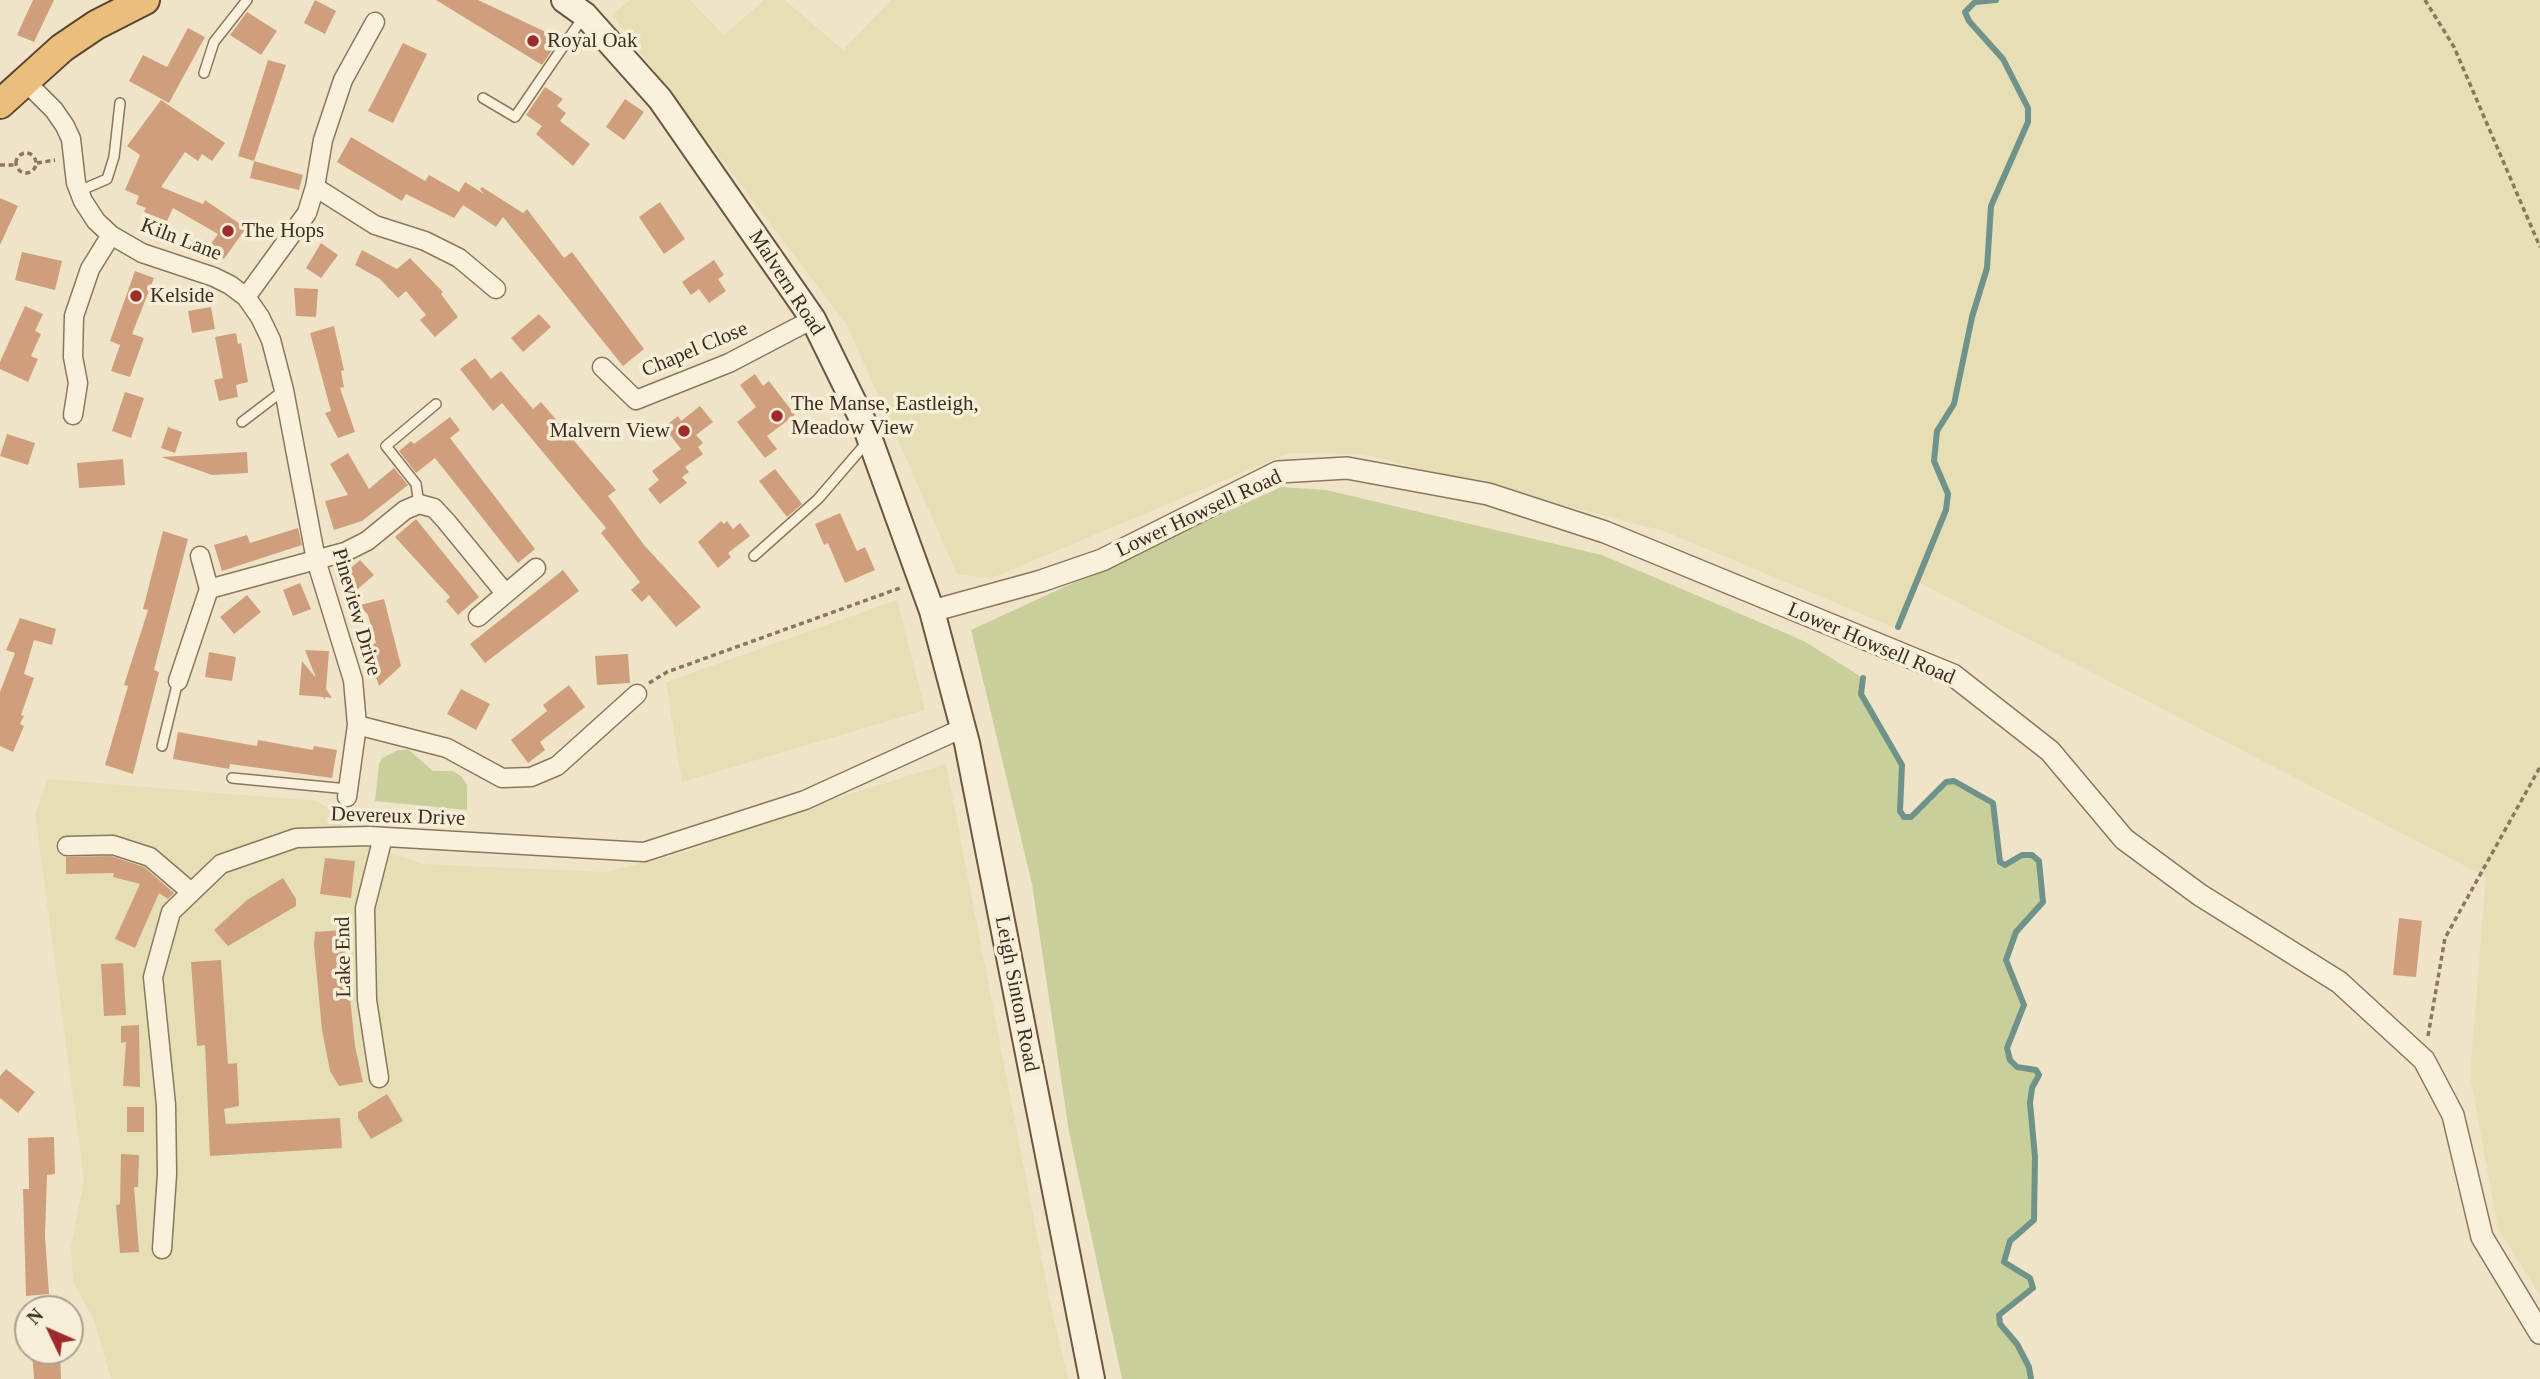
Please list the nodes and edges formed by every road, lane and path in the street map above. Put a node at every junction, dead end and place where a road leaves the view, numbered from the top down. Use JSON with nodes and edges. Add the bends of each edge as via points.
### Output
{"nodes":[{"id":1,"x":145,"y":0,"type":"edge"},
{"id":2,"x":247,"y":0,"type":"edge"},
{"id":3,"x":2425,"y":0,"type":"edge"},
{"id":4,"x":574,"y":5,"type":"edge"},
{"id":5,"x":375,"y":22,"type":"dead end"},
{"id":6,"x":204,"y":73,"type":"dead end"},
{"id":7,"x":24,"y":80,"type":"junction"},
{"id":8,"x":483,"y":98,"type":"dead end"},
{"id":9,"x":120,"y":103,"type":"dead end"},
{"id":10,"x":0,"y":104,"type":"edge"},
{"id":11,"x":0,"y":165,"type":"edge"},
{"id":12,"x":16,"y":165,"type":"junction"},
{"id":13,"x":315,"y":187,"type":"junction"},
{"id":14,"x":79,"y":191,"type":"junction"},
{"id":15,"x":111,"y":235,"type":"junction"},
{"id":16,"x":2540,"y":247,"type":"edge"},
{"id":17,"x":496,"y":289,"type":"dead end"},
{"id":18,"x":246,"y":297,"type":"junction"},
{"id":19,"x":813,"y":319,"type":"junction"},
{"id":20,"x":602,"y":367,"type":"dead end"},
{"id":21,"x":285,"y":390,"type":"junction"},
{"id":22,"x":436,"y":404,"type":"dead end"},
{"id":23,"x":72,"y":415,"type":"dead end"},
{"id":24,"x":242,"y":422,"type":"dead end"},
{"id":25,"x":869,"y":439,"type":"junction"},
{"id":26,"x":292,"y":441,"type":"joint"},
{"id":27,"x":419,"y":504,"type":"junction"},
{"id":28,"x":200,"y":556,"type":"dead end"},
{"id":29,"x":754,"y":556,"type":"dead end"},
{"id":30,"x":316,"y":560,"type":"junction"},
{"id":31,"x":536,"y":568,"type":"dead end"},
{"id":32,"x":922,"y":580,"type":"junction"},
{"id":33,"x":209,"y":589,"type":"junction"},
{"id":34,"x":505,"y":593,"type":"junction"},
{"id":35,"x":932,"y":611,"type":"junction"},
{"id":36,"x":478,"y":617,"type":"dead end"},
{"id":37,"x":178,"y":681,"type":"joint"},
{"id":38,"x":637,"y":694,"type":"joint"},
{"id":39,"x":357,"y":725,"type":"junction"},
{"id":40,"x":963,"y":727,"type":"junction"},
{"id":41,"x":162,"y":746,"type":"dead end"},
{"id":42,"x":2540,"y":767,"type":"edge"},
{"id":43,"x":232,"y":778,"type":"dead end"},
{"id":44,"x":348,"y":793,"type":"joint"},
{"id":45,"x":383,"y":837,"type":"junction"},
{"id":46,"x":67,"y":846,"type":"dead end"},
{"id":47,"x":191,"y":892,"type":"junction"},
{"id":48,"x":2424,"y":1060,"type":"junction"},
{"id":49,"x":379,"y":1078,"type":"dead end"},
{"id":50,"x":162,"y":1249,"type":"dead end"},
{"id":51,"x":2540,"y":1333,"type":"edge"},
{"id":52,"x":1092,"y":1379,"type":"edge"}],
"edges":[{"from":1,"to":7,"type":"highway","via":[[96,25]]},
{"from":2,"to":6,"type":"lane","via":[[214,42]]},
{"from":3,"to":16,"type":"path","via":[[2454,47]]},
{"from":4,"to":8,"type":"lane","via":[[515,117]]},
{"from":4,"to":19,"type":"main road","name":"Malvern Road","via":[[660,99]]},
{"from":5,"to":13,"type":"street","via":[[343,80],[323,139]]},
{"from":7,"to":10,"type":"highway"},
{"from":7,"to":14,"type":"street","name":"Kiln Lane","via":[[65,126]]},
{"from":9,"to":14,"type":"lane","via":[[107,179]]},
{"from":11,"to":12,"type":"path"},
{"from":12,"to":12,"type":"path","via":[[22,154],[36,160],[29,174]]},
{"from":13,"to":17,"type":"street","via":[[375,225],[459,258]]},
{"from":13,"to":18,"type":"street","via":[[295,233]]},
{"from":14,"to":15,"type":"street","name":"Kiln Lane","via":[[96,221]]},
{"from":15,"to":18,"type":"street","name":"Kiln Lane","via":[[142,253],[214,277]]},
{"from":15,"to":23,"type":"street","via":[[89,269],[74,316],[78,383]]},
{"from":18,"to":21,"type":"street","name":"Kiln Lane","via":[[271,340]]},
{"from":19,"to":20,"type":"street","name":"Chapel Close","via":[[729,363],[636,400]]},
{"from":19,"to":25,"type":"main road","name":"Malvern Road"},
{"from":21,"to":24,"type":"lane"},
{"from":21,"to":26,"type":"street","name":"Kiln Lane"},
{"from":22,"to":27,"type":"lane","via":[[386,446],[416,484]]},
{"from":25,"to":29,"type":"lane","via":[[818,499]]},
{"from":25,"to":32,"type":"main road","name":"Malvern Road"},
{"from":26,"to":30,"type":"street","name":"Pineview Drive"},
{"from":27,"to":30,"type":"street","via":[[367,541]]},
{"from":27,"to":34,"type":"street","via":[[434,508]]},
{"from":28,"to":33,"type":"street"},
{"from":30,"to":33,"type":"street"},
{"from":30,"to":39,"type":"street","name":"Pineview Drive","via":[[352,680]]},
{"from":31,"to":34,"type":"street"},
{"from":32,"to":35,"type":"main road","name":"Malvern Road"},
{"from":32,"to":38,"type":"path","via":[[667,672]]},
{"from":33,"to":37,"type":"street"},
{"from":34,"to":36,"type":"street"},
{"from":35,"to":40,"type":"main road","name":"Leigh Sinton Road"},
{"from":35,"to":48,"type":"street","name":"Lower Howsell Road","via":[[1102,560],[1278,472],[1347,468],[1488,494],[1605,532],[1953,676],[2050,751],[2124,839],[2200,895],[2339,982]]},
{"from":37,"to":41,"type":"lane"},
{"from":38,"to":39,"type":"street","via":[[557,766],[531,777],[502,778],[447,748]]},
{"from":39,"to":44,"type":"street","name":"Pineview Drive"},
{"from":40,"to":45,"type":"street","name":"Devereux Drive","via":[[805,800],[644,852]]},
{"from":40,"to":52,"type":"main road","name":"Leigh Sinton Road"},
{"from":42,"to":48,"type":"path","via":[[2445,938]]},
{"from":43,"to":44,"type":"lane"},
{"from":45,"to":47,"type":"street","name":"Devereux Drive","via":[[296,838],[220,864]]},
{"from":45,"to":49,"type":"street","name":"Lake End","via":[[365,908],[366,1000]]},
{"from":46,"to":47,"type":"street","via":[[113,845],[150,857]]},
{"from":47,"to":50,"type":"street","name":"Devereux Drive","via":[[170,912],[153,977],[166,1104]]},
{"from":48,"to":51,"type":"street","name":"Lower Howsell Road","via":[[2453,1115],[2482,1237]]}]}
